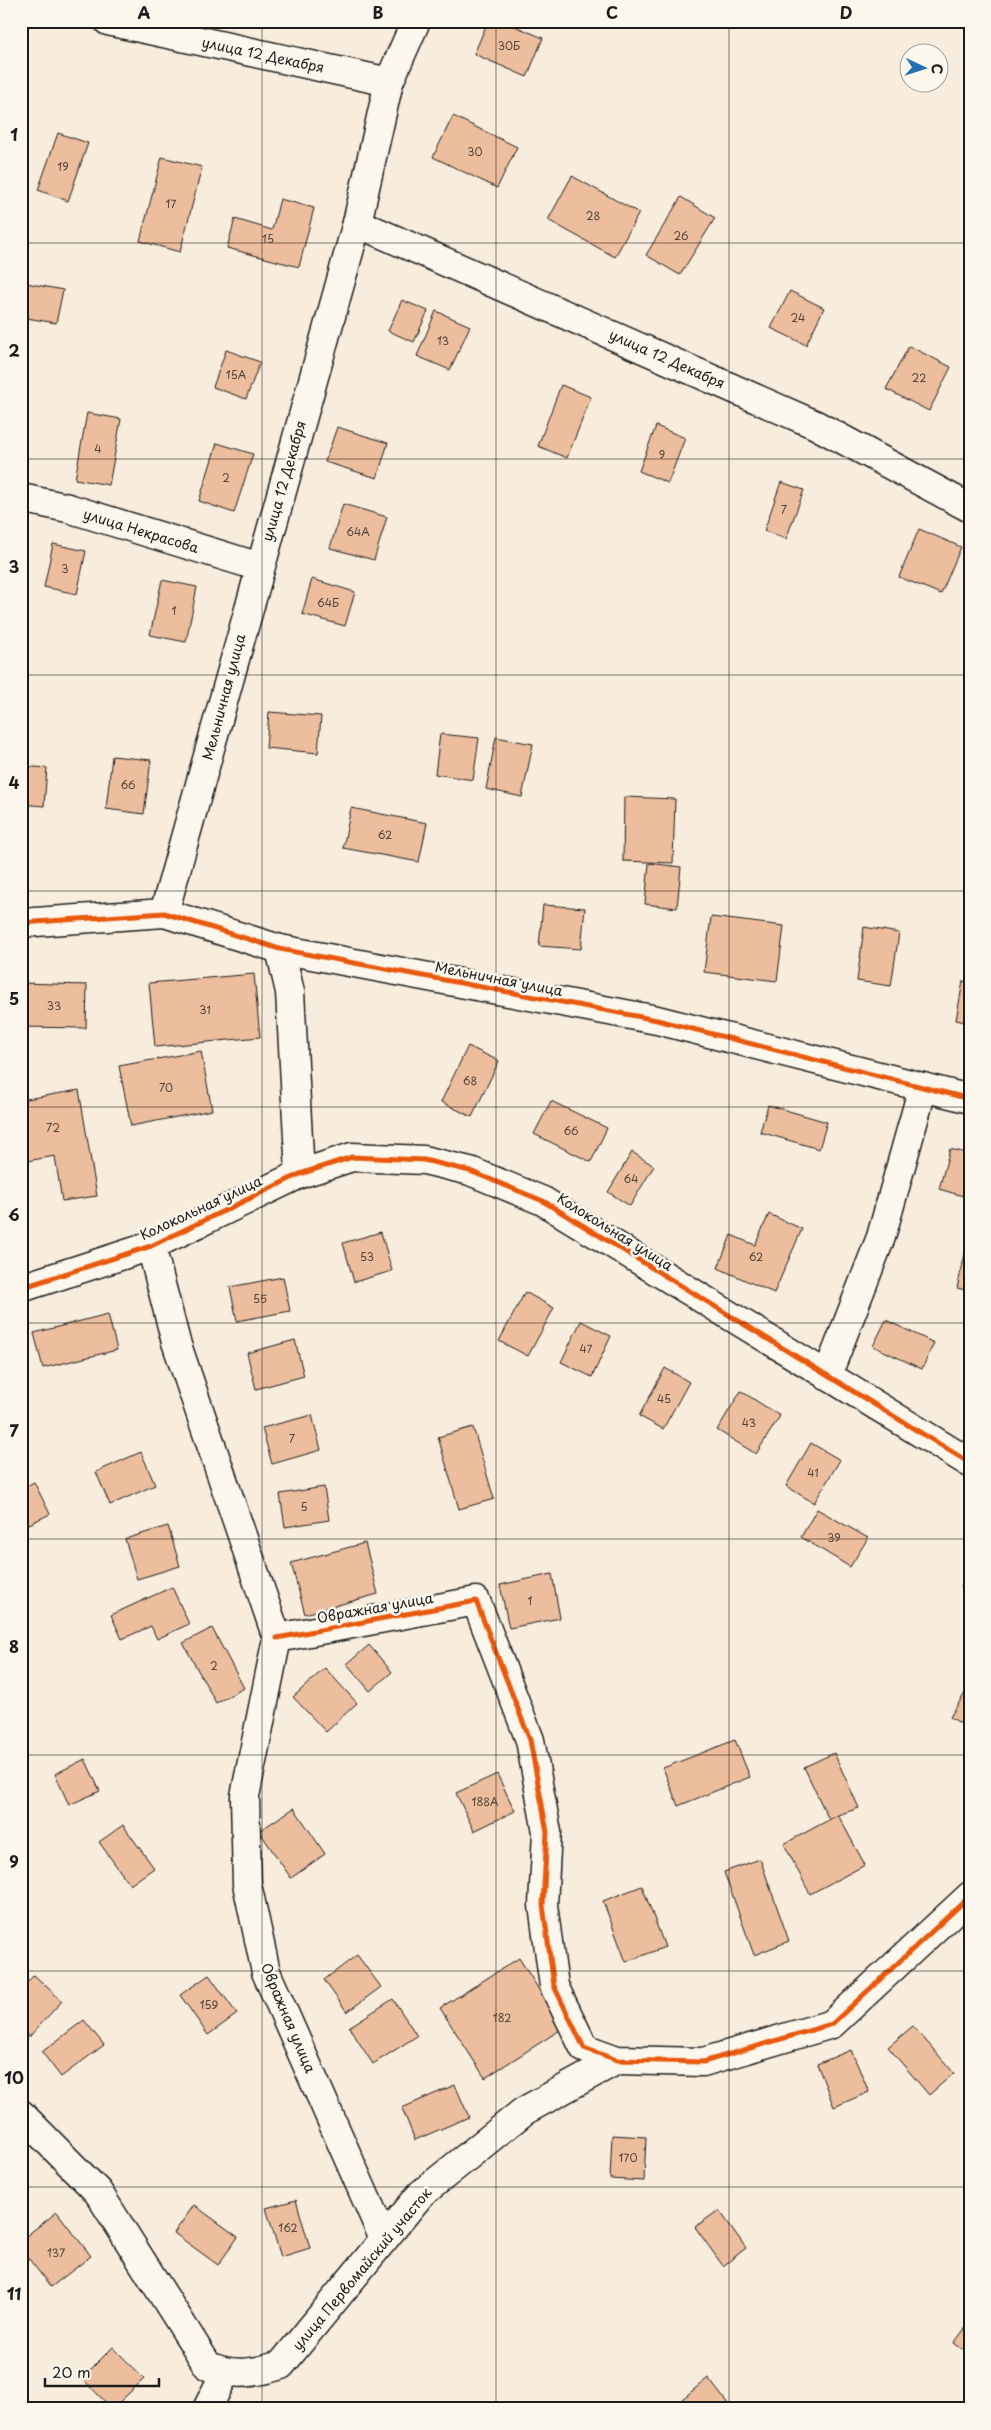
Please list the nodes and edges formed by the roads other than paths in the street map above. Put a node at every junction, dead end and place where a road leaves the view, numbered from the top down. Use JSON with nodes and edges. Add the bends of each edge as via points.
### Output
{"nodes":[{"id":1,"x":108,"y":21,"type":"edge"},
{"id":2,"x":416,"y":21,"type":"edge"},
{"id":3,"x":389,"y":82,"type":"junction"},
{"id":4,"x":357,"y":223,"type":"junction"},
{"id":5,"x":21,"y":498,"type":"edge"},
{"id":6,"x":970,"y":508,"type":"edge"},
{"id":7,"x":260,"y":567,"type":"junction"},
{"id":8,"x":164,"y":913,"type":"junction"},
{"id":9,"x":21,"y":923,"type":"edge"},
{"id":10,"x":280,"y":949,"type":"junction"},
{"id":11,"x":923,"y":1087,"type":"junction"},
{"id":12,"x":970,"y":1099,"type":"edge"},
{"id":13,"x":300,"y":1174,"type":"junction"},
{"id":14,"x":150,"y":1246,"type":"junction"},
{"id":15,"x":21,"y":1288,"type":"edge"},
{"id":16,"x":827,"y":1376,"type":"junction"},
{"id":17,"x":970,"y":1463,"type":"edge"},
{"id":18,"x":277,"y":1638,"type":"junction"},
{"id":19,"x":970,"y":1896,"type":"edge"},
{"id":20,"x":617,"y":2060,"type":"junction"},
{"id":21,"x":21,"y":2114,"type":"edge"},
{"id":22,"x":384,"y":2239,"type":"junction"},
{"id":23,"x":225,"y":2373,"type":"junction"},
{"id":24,"x":207,"y":2409,"type":"edge"}],
"edges":[{"from":1,"to":3,"type":"street","name":"улица 12 Декабря"},
{"from":2,"to":3,"type":"street","name":"улица 12 Декабря"},
{"from":3,"to":4,"type":"street","name":"улица 12 Декабря"},
{"from":4,"to":6,"type":"street","name":"улица 12 Декабря","via":[[816,425]]},
{"from":4,"to":7,"type":"street","name":"улица 12 Декабря"},
{"from":5,"to":7,"type":"street","name":"улица Некрасова","via":[[68,508]]},
{"from":7,"to":8,"type":"street","name":"Мельничная улица"},
{"from":8,"to":9,"type":"street","name":"Мельничная улица"},
{"from":8,"to":10,"type":"street","name":"Мельничная улица"},
{"from":10,"to":11,"type":"street","name":"Мельничная улица","via":[[657,1020]]},
{"from":10,"to":13,"type":"street","via":[[290,992]]},
{"from":11,"to":12,"type":"street","name":"Мельничная улица"},
{"from":11,"to":16,"type":"street","via":[[881,1238]]},
{"from":13,"to":14,"type":"street","name":"Колокольная улица"},
{"from":13,"to":16,"type":"street","name":"Колокольная улица","via":[[352,1157],[424,1160],[470,1171],[543,1201]]},
{"from":14,"to":15,"type":"street","name":"Колокольная улица"},
{"from":14,"to":18,"type":"street","via":[[176,1342]]},
{"from":16,"to":17,"type":"street","name":"Колокольная улица"},
{"from":18,"to":20,"type":"street","name":"Овражная улица","via":[[476,1601],[530,1740],[547,1832],[543,1905],[554,1986],[584,2048]]},
{"from":18,"to":22,"type":"street","name":"Овражная улица","via":[[245,1796],[248,1884],[266,1972]]},
{"from":19,"to":20,"type":"street","via":[[832,2024],[703,2062]]},
{"from":20,"to":22,"type":"street","name":"улица Первомайский участок","via":[[524,2111],[421,2194]]},
{"from":21,"to":23,"type":"street","via":[[98,2192],[208,2366]]},
{"from":22,"to":23,"type":"street","name":"улица Первомайский участок","via":[[281,2365],[264,2370]]},
{"from":23,"to":24,"type":"street"}]}
